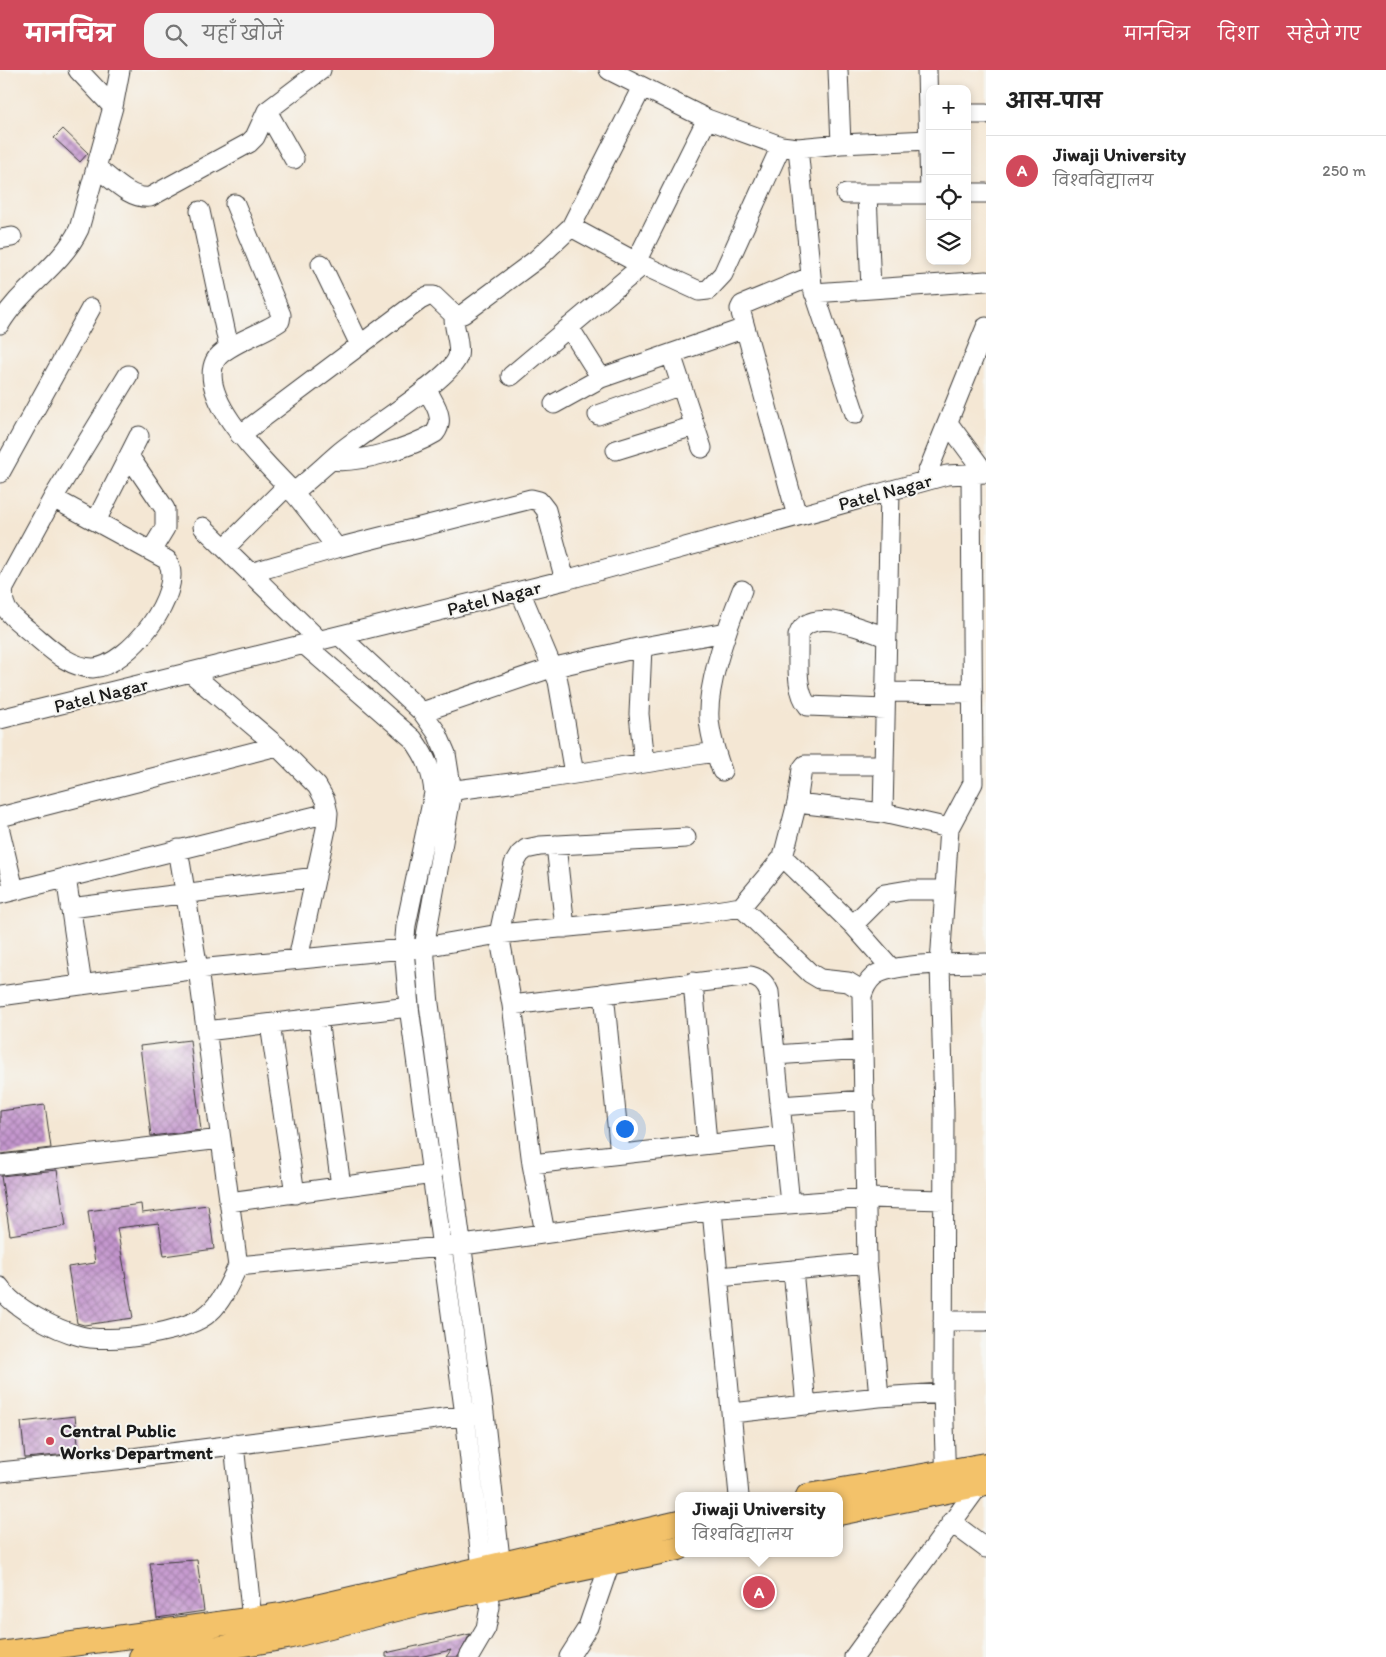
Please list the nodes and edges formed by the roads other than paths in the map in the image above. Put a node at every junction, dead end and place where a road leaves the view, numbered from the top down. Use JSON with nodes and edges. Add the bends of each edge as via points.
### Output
{"nodes":[{"id":1,"x":78,"y":70,"type":"edge"},
{"id":2,"x":120,"y":70,"type":"edge"},
{"id":3,"x":321,"y":70,"type":"edge"},
{"id":4,"x":609,"y":70,"type":"edge"},
{"id":5,"x":838,"y":70,"type":"edge"},
{"id":6,"x":928,"y":70,"type":"edge"},
{"id":7,"x":929,"y":85,"type":"edge"},
{"id":8,"x":642,"y":87,"type":"junction"},
{"id":9,"x":113,"y":106,"type":"junction"},
{"id":10,"x":267,"y":111,"type":"junction"},
{"id":11,"x":971,"y":114,"type":"edge"},
{"id":12,"x":986,"y":114,"type":"edge"},
{"id":13,"x":707,"y":119,"type":"junction"},
{"id":14,"x":926,"y":140,"type":"edge"},
{"id":15,"x":842,"y":144,"type":"junction"},
{"id":16,"x":790,"y":147,"type":"junction"},
{"id":17,"x":294,"y":159,"type":"dead end"},
{"id":18,"x":97,"y":168,"type":"junction"},
{"id":19,"x":971,"y":193,"type":"edge"},
{"id":20,"x":986,"y":193,"type":"edge"},
{"id":21,"x":846,"y":194,"type":"dead end"},
{"id":22,"x":867,"y":194,"type":"junction"},
{"id":23,"x":926,"y":194,"type":"edge"},
{"id":24,"x":235,"y":204,"type":"dead end"},
{"id":25,"x":200,"y":211,"type":"dead end"},
{"id":26,"x":571,"y":227,"type":"junction"},
{"id":27,"x":640,"y":263,"type":"junction"},
{"id":28,"x":321,"y":264,"type":"dead end"},
{"id":29,"x":986,"y":281,"type":"edge"},
{"id":30,"x":812,"y":285,"type":"junction"},
{"id":31,"x":871,"y":289,"type":"junction"},
{"id":32,"x":91,"y":308,"type":"dead end"},
{"id":33,"x":454,"y":315,"type":"junction"},
{"id":34,"x":0,"y":324,"type":"edge"},
{"id":35,"x":569,"y":327,"type":"junction"},
{"id":36,"x":986,"y":327,"type":"edge"},
{"id":37,"x":746,"y":328,"type":"junction"},
{"id":38,"x":360,"y":345,"type":"junction"},
{"id":39,"x":229,"y":348,"type":"junction"},
{"id":40,"x":671,"y":354,"type":"junction"},
{"id":41,"x":128,"y":375,"type":"dead end"},
{"id":42,"x":511,"y":376,"type":"dead end"},
{"id":43,"x":602,"y":378,"type":"junction"},
{"id":44,"x":681,"y":384,"type":"junction"},
{"id":45,"x":426,"y":389,"type":"junction"},
{"id":46,"x":554,"y":404,"type":"dead end"},
{"id":47,"x":855,"y":414,"type":"dead end"},
{"id":48,"x":598,"y":415,"type":"dead end"},
{"id":49,"x":948,"y":423,"type":"junction"},
{"id":50,"x":694,"y":426,"type":"junction"},
{"id":51,"x":240,"y":435,"type":"junction"},
{"id":52,"x":139,"y":436,"type":"dead end"},
{"id":53,"x":702,"y":448,"type":"dead end"},
{"id":54,"x":616,"y":450,"type":"dead end"},
{"id":55,"x":129,"y":456,"type":"junction"},
{"id":56,"x":332,"y":460,"type":"junction"},
{"id":57,"x":0,"y":473,"type":"edge"},
{"id":58,"x":981,"y":473,"type":"edge"},
{"id":59,"x":924,"y":481,"type":"junction"},
{"id":60,"x":290,"y":490,"type":"junction"},
{"id":61,"x":890,"y":491,"type":"junction"},
{"id":62,"x":53,"y":498,"type":"junction"},
{"id":63,"x":798,"y":516,"type":"junction"},
{"id":64,"x":96,"y":521,"type":"junction"},
{"id":65,"x":203,"y":527,"type":"dead end"},
{"id":66,"x":225,"y":548,"type":"junction"},
{"id":67,"x":338,"y":548,"type":"junction"},
{"id":68,"x":151,"y":551,"type":"junction"},
{"id":69,"x":250,"y":572,"type":"junction"},
{"id":70,"x":565,"y":580,"type":"junction"},
{"id":71,"x":742,"y":590,"type":"dead end"},
{"id":72,"x":520,"y":591,"type":"junction"},
{"id":73,"x":979,"y":609,"type":"edge"},
{"id":74,"x":8,"y":623,"type":"edge"},
{"id":75,"x":726,"y":632,"type":"junction"},
{"id":76,"x":340,"y":636,"type":"junction"},
{"id":77,"x":886,"y":638,"type":"junction"},
{"id":78,"x":313,"y":643,"type":"junction"},
{"id":79,"x":642,"y":647,"type":"junction"},
{"id":80,"x":100,"y":666,"type":"junction"},
{"id":81,"x":551,"y":668,"type":"junction"},
{"id":82,"x":191,"y":673,"type":"junction"},
{"id":83,"x":977,"y":686,"type":"edge"},
{"id":84,"x":108,"y":693,"type":"junction"},
{"id":85,"x":885,"y":701,"type":"junction"},
{"id":86,"x":422,"y":712,"type":"junction"},
{"id":87,"x":0,"y":720,"type":"edge"},
{"id":88,"x":277,"y":746,"type":"junction"},
{"id":89,"x":716,"y":752,"type":"junction"},
{"id":90,"x":644,"y":763,"type":"junction"},
{"id":91,"x":884,"y":765,"type":"junction"},
{"id":92,"x":722,"y":771,"type":"dead end"},
{"id":93,"x":574,"y":774,"type":"junction"},
{"id":94,"x":979,"y":786,"type":"edge"},
{"id":95,"x":443,"y":792,"type":"junction"},
{"id":96,"x":797,"y":803,"type":"junction"},
{"id":97,"x":328,"y":812,"type":"junction"},
{"id":98,"x":884,"y":813,"type":"junction"},
{"id":99,"x":0,"y":817,"type":"edge"},
{"id":100,"x":949,"y":828,"type":"junction"},
{"id":101,"x":0,"y":831,"type":"edge"},
{"id":102,"x":686,"y":838,"type":"dead end"},
{"id":103,"x":556,"y":845,"type":"junction"},
{"id":104,"x":178,"y":849,"type":"junction"},
{"id":105,"x":783,"y":857,"type":"junction"},
{"id":106,"x":66,"y":877,"type":"junction"},
{"id":107,"x":316,"y":877,"type":"junction"},
{"id":108,"x":943,"y":890,"type":"junction"},
{"id":109,"x":7,"y":892,"type":"edge"},
{"id":110,"x":185,"y":892,"type":"junction"},
{"id":111,"x":741,"y":906,"type":"junction"},
{"id":112,"x":70,"y":908,"type":"junction"},
{"id":113,"x":854,"y":925,"type":"junction"},
{"id":114,"x":565,"y":928,"type":"junction"},
{"id":115,"x":499,"y":934,"type":"junction"},
{"id":116,"x":424,"y":947,"type":"junction"},
{"id":117,"x":404,"y":949,"type":"junction"},
{"id":118,"x":298,"y":959,"type":"junction"},
{"id":119,"x":986,"y":963,"type":"edge"},
{"id":120,"x":940,"y":964,"type":"junction"},
{"id":121,"x":198,"y":969,"type":"junction"},
{"id":122,"x":892,"y":969,"type":"junction"},
{"id":123,"x":693,"y":982,"type":"junction"},
{"id":124,"x":82,"y":985,"type":"junction"},
{"id":125,"x":863,"y":991,"type":"junction"},
{"id":126,"x":604,"y":993,"type":"junction"},
{"id":127,"x":0,"y":996,"type":"edge"},
{"id":128,"x":512,"y":1005,"type":"junction"},
{"id":129,"x":409,"y":1007,"type":"junction"},
{"id":130,"x":318,"y":1019,"type":"junction"},
{"id":131,"x":270,"y":1024,"type":"junction"},
{"id":132,"x":206,"y":1031,"type":"junction"},
{"id":133,"x":863,"y":1049,"type":"junction"},
{"id":134,"x":775,"y":1054,"type":"junction"},
{"id":135,"x":865,"y":1100,"type":"junction"},
{"id":136,"x":780,"y":1106,"type":"junction"},
{"id":137,"x":783,"y":1136,"type":"junction"},
{"id":138,"x":221,"y":1139,"type":"junction"},
{"id":139,"x":707,"y":1143,"type":"junction"},
{"id":140,"x":620,"y":1154,"type":"junction"},
{"id":141,"x":532,"y":1164,"type":"junction"},
{"id":142,"x":0,"y":1166,"type":"edge"},
{"id":143,"x":433,"y":1174,"type":"junction"},
{"id":144,"x":341,"y":1186,"type":"junction"},
{"id":145,"x":295,"y":1194,"type":"junction"},
{"id":146,"x":867,"y":1198,"type":"junction"},
{"id":147,"x":944,"y":1200,"type":"junction"},
{"id":148,"x":229,"y":1202,"type":"junction"},
{"id":149,"x":790,"y":1204,"type":"junction"},
{"id":150,"x":712,"y":1211,"type":"junction"},
{"id":151,"x":545,"y":1233,"type":"junction"},
{"id":152,"x":463,"y":1245,"type":"junction"},
{"id":153,"x":441,"y":1247,"type":"junction"},
{"id":154,"x":867,"y":1264,"type":"junction"},
{"id":155,"x":238,"y":1266,"type":"junction"},
{"id":156,"x":793,"y":1270,"type":"junction"},
{"id":157,"x":719,"y":1277,"type":"junction"},
{"id":158,"x":2,"y":1292,"type":"edge"},
{"id":159,"x":943,"y":1321,"type":"junction"},
{"id":160,"x":986,"y":1321,"type":"edge"},
{"id":161,"x":943,"y":1393,"type":"junction"},
{"id":162,"x":879,"y":1397,"type":"junction"},
{"id":163,"x":806,"y":1406,"type":"junction"},
{"id":164,"x":484,"y":1413,"type":"junction"},
{"id":165,"x":732,"y":1413,"type":"junction"},
{"id":166,"x":465,"y":1415,"type":"junction"},
{"id":167,"x":234,"y":1444,"type":"junction"},
{"id":168,"x":0,"y":1472,"type":"edge"},
{"id":169,"x":984,"y":1478,"type":"edge"},
{"id":170,"x":946,"y":1481,"type":"junction"},
{"id":171,"x":739,"y":1492,"type":"edge"},
{"id":172,"x":843,"y":1492,"type":"edge"},
{"id":173,"x":843,"y":1512,"type":"edge"},
{"id":174,"x":951,"y":1522,"type":"junction"},
{"id":175,"x":675,"y":1525,"type":"edge"},
{"id":176,"x":986,"y":1548,"type":"edge"},
{"id":177,"x":675,"y":1549,"type":"edge"},
{"id":178,"x":610,"y":1563,"type":"junction"},
{"id":179,"x":493,"y":1577,"type":"junction"},
{"id":180,"x":252,"y":1620,"type":"junction"},
{"id":181,"x":0,"y":1654,"type":"edge"},
{"id":182,"x":141,"y":1657,"type":"edge"},
{"id":183,"x":470,"y":1657,"type":"edge"},
{"id":184,"x":568,"y":1657,"type":"edge"},
{"id":185,"x":854,"y":1657,"type":"edge"}],
"edges":[{"from":1,"to":9,"type":"street"},
{"from":2,"to":9,"type":"street"},
{"from":3,"to":10,"type":"street"},
{"from":4,"to":8,"type":"street"},
{"from":5,"to":15,"type":"street"},
{"from":6,"to":7,"type":"street"},
{"from":8,"to":13,"type":"street"},
{"from":8,"to":26,"type":"street"},
{"from":9,"to":18,"type":"street"},
{"from":10,"to":17,"type":"street"},
{"from":10,"to":18,"type":"street","via":[[249,143],[150,197],[133,195]]},
{"from":11,"to":12,"type":"street"},
{"from":13,"to":16,"type":"street"},
{"from":13,"to":27,"type":"street"},
{"from":14,"to":15,"type":"street"},
{"from":15,"to":16,"type":"street"},
{"from":16,"to":27,"type":"street","via":[[717,284],[699,291]]},
{"from":16,"to":30,"type":"street"},
{"from":18,"to":34,"type":"street","via":[[72,245],[33,282]]},
{"from":19,"to":20,"type":"street"},
{"from":21,"to":22,"type":"street"},
{"from":22,"to":23,"type":"street"},
{"from":22,"to":31,"type":"street"},
{"from":24,"to":39,"type":"street","via":[[281,315],[280,321],[273,326]]},
{"from":25,"to":39,"type":"street"},
{"from":26,"to":27,"type":"street"},
{"from":26,"to":33,"type":"street","via":[[537,259],[463,314]]},
{"from":27,"to":35,"type":"street"},
{"from":28,"to":38,"type":"street"},
{"from":29,"to":31,"type":"street"},
{"from":30,"to":31,"type":"street"},
{"from":30,"to":37,"type":"street","via":[[742,305],[740,314]]},
{"from":30,"to":47,"type":"street"},
{"from":32,"to":57,"type":"street"},
{"from":33,"to":38,"type":"street","via":[[440,299],[428,296]]},
{"from":33,"to":45,"type":"street","via":[[458,357]]},
{"from":35,"to":42,"type":"street"},
{"from":35,"to":43,"type":"street"},
{"from":36,"to":49,"type":"street"},
{"from":37,"to":40,"type":"street"},
{"from":37,"to":63,"type":"street"},
{"from":38,"to":51,"type":"street"},
{"from":39,"to":51,"type":"street","via":[[215,361],[215,391],[225,414]]},
{"from":40,"to":43,"type":"street"},
{"from":40,"to":44,"type":"street"},
{"from":41,"to":62,"type":"street"},
{"from":43,"to":46,"type":"street"},
{"from":44,"to":48,"type":"street"},
{"from":44,"to":50,"type":"street"},
{"from":45,"to":56,"type":"street"},
{"from":45,"to":56,"type":"street","via":[[440,420],[435,433],[375,456],[344,462]]},
{"from":49,"to":58,"type":"street"},
{"from":49,"to":59,"type":"street"},
{"from":50,"to":53,"type":"street"},
{"from":50,"to":54,"type":"street"},
{"from":51,"to":60,"type":"street"},
{"from":52,"to":55,"type":"street"},
{"from":55,"to":64,"type":"street"},
{"from":55,"to":68,"type":"street","via":[[165,509],[164,528]]},
{"from":56,"to":60,"type":"street"},
{"from":58,"to":59,"type":"street","name":"Patel Nagar"},
{"from":58,"to":73,"type":"street"},
{"from":59,"to":61,"type":"street","name":"Patel Nagar"},
{"from":60,"to":66,"type":"street"},
{"from":60,"to":67,"type":"street"},
{"from":61,"to":63,"type":"street","name":"Patel Nagar"},
{"from":61,"to":77,"type":"street"},
{"from":62,"to":64,"type":"street"},
{"from":62,"to":74,"type":"street","via":[[4,588],[3,606]]},
{"from":63,"to":70,"type":"street","name":"Patel Nagar"},
{"from":64,"to":68,"type":"street"},
{"from":65,"to":66,"type":"street"},
{"from":66,"to":69,"type":"street"},
{"from":67,"to":69,"type":"street"},
{"from":67,"to":70,"type":"street","via":[[531,499],[546,510]]},
{"from":68,"to":80,"type":"street","via":[[167,560],[172,567],[173,576],[159,615],[119,657]]},
{"from":69,"to":78,"type":"street"},
{"from":70,"to":72,"type":"street","name":"Patel Nagar"},
{"from":71,"to":75,"type":"street"},
{"from":72,"to":76,"type":"street","name":"Patel Nagar"},
{"from":72,"to":81,"type":"street"},
{"from":73,"to":83,"type":"street"},
{"from":74,"to":80,"type":"street","via":[[63,659],[80,666]]},
{"from":75,"to":79,"type":"street"},
{"from":75,"to":89,"type":"street","via":[[709,708]]},
{"from":76,"to":78,"type":"street","name":"Patel Nagar"},
{"from":76,"to":86,"type":"street"},
{"from":77,"to":85,"type":"street"},
{"from":77,"to":85,"type":"street","via":[[844,623],[821,621],[808,623],[800,629],[798,636],[800,687],[808,706]]},
{"from":78,"to":82,"type":"street","name":"Patel Nagar"},
{"from":78,"to":95,"type":"street","via":[[413,739]]},
{"from":79,"to":81,"type":"street"},
{"from":79,"to":90,"type":"street","via":[[639,714]]},
{"from":80,"to":84,"type":"street"},
{"from":81,"to":86,"type":"street"},
{"from":81,"to":93,"type":"street","via":[[560,690]]},
{"from":82,"to":84,"type":"street","name":"Patel Nagar"},
{"from":82,"to":88,"type":"street"},
{"from":83,"to":85,"type":"street"},
{"from":83,"to":94,"type":"street"},
{"from":84,"to":87,"type":"street","name":"Patel Nagar"},
{"from":85,"to":91,"type":"street"},
{"from":86,"to":95,"type":"street","via":[[437,733],[446,754]]},
{"from":88,"to":97,"type":"street","via":[[317,786]]},
{"from":88,"to":99,"type":"street"},
{"from":89,"to":90,"type":"street"},
{"from":89,"to":92,"type":"street"},
{"from":90,"to":93,"type":"street"},
{"from":91,"to":96,"type":"street","via":[[805,765]]},
{"from":91,"to":98,"type":"street"},
{"from":93,"to":95,"type":"street"},
{"from":94,"to":100,"type":"street"},
{"from":95,"to":116,"type":"street"},
{"from":95,"to":117,"type":"street","via":[[406,925]]},
{"from":96,"to":98,"type":"street"},
{"from":96,"to":105,"type":"street"},
{"from":97,"to":104,"type":"street"},
{"from":97,"to":107,"type":"street"},
{"from":98,"to":100,"type":"street"},
{"from":100,"to":108,"type":"street"},
{"from":101,"to":109,"type":"street"},
{"from":102,"to":103,"type":"street"},
{"from":103,"to":114,"type":"street"},
{"from":103,"to":115,"type":"street","via":[[526,849],[520,854],[514,864]]},
{"from":104,"to":106,"type":"street"},
{"from":104,"to":110,"type":"street"},
{"from":105,"to":111,"type":"street"},
{"from":105,"to":113,"type":"street"},
{"from":106,"to":109,"type":"street"},
{"from":106,"to":112,"type":"street"},
{"from":107,"to":110,"type":"street"},
{"from":107,"to":118,"type":"street"},
{"from":108,"to":113,"type":"street","via":[[884,894]]},
{"from":108,"to":120,"type":"street"},
{"from":110,"to":112,"type":"street"},
{"from":110,"to":121,"type":"street"},
{"from":111,"to":114,"type":"street","via":[[690,915]]},
{"from":111,"to":125,"type":"street","via":[[810,973],[820,979],[848,982]]},
{"from":112,"to":124,"type":"street"},
{"from":113,"to":122,"type":"street"},
{"from":114,"to":115,"type":"street"},
{"from":115,"to":116,"type":"street"},
{"from":115,"to":128,"type":"street"},
{"from":116,"to":117,"type":"street"},
{"from":116,"to":152,"type":"street"},
{"from":117,"to":118,"type":"street"},
{"from":117,"to":129,"type":"street"},
{"from":118,"to":121,"type":"street"},
{"from":119,"to":120,"type":"street"},
{"from":120,"to":122,"type":"street"},
{"from":120,"to":147,"type":"street"},
{"from":121,"to":124,"type":"street"},
{"from":121,"to":132,"type":"street"},
{"from":122,"to":125,"type":"street","via":[[873,976]]},
{"from":123,"to":126,"type":"street"},
{"from":123,"to":134,"type":"street","via":[[751,976],[765,983],[769,992]]},
{"from":123,"to":139,"type":"street"},
{"from":124,"to":127,"type":"street"},
{"from":125,"to":133,"type":"street"},
{"from":126,"to":128,"type":"street"},
{"from":126,"to":140,"type":"street"},
{"from":128,"to":141,"type":"street"},
{"from":129,"to":130,"type":"street"},
{"from":129,"to":143,"type":"street"},
{"from":130,"to":131,"type":"street"},
{"from":130,"to":144,"type":"street"},
{"from":131,"to":132,"type":"street"},
{"from":131,"to":145,"type":"street"},
{"from":132,"to":138,"type":"street"},
{"from":133,"to":134,"type":"street"},
{"from":133,"to":135,"type":"street"},
{"from":134,"to":136,"type":"street"},
{"from":135,"to":136,"type":"street"},
{"from":135,"to":146,"type":"street"},
{"from":136,"to":137,"type":"street"},
{"from":137,"to":139,"type":"street"},
{"from":137,"to":149,"type":"street"},
{"from":138,"to":142,"type":"street"},
{"from":138,"to":148,"type":"street"},
{"from":139,"to":140,"type":"street"},
{"from":140,"to":141,"type":"street"},
{"from":141,"to":151,"type":"street"},
{"from":143,"to":144,"type":"street"},
{"from":143,"to":153,"type":"street"},
{"from":144,"to":145,"type":"street"},
{"from":145,"to":148,"type":"street"},
{"from":146,"to":147,"type":"street"},
{"from":146,"to":149,"type":"street"},
{"from":146,"to":154,"type":"street"},
{"from":147,"to":159,"type":"street"},
{"from":148,"to":155,"type":"street"},
{"from":149,"to":150,"type":"street"},
{"from":150,"to":151,"type":"street"},
{"from":150,"to":157,"type":"street"},
{"from":151,"to":152,"type":"street"},
{"from":152,"to":153,"type":"street"},
{"from":152,"to":164,"type":"street"},
{"from":153,"to":155,"type":"street"},
{"from":153,"to":166,"type":"street"},
{"from":154,"to":156,"type":"street"},
{"from":154,"to":162,"type":"street"},
{"from":155,"to":158,"type":"street","via":[[227,1290],[210,1312],[192,1323],[153,1334],[81,1336],[21,1308]]},
{"from":156,"to":157,"type":"street"},
{"from":156,"to":163,"type":"street"},
{"from":157,"to":165,"type":"street"},
{"from":159,"to":160,"type":"street"},
{"from":159,"to":161,"type":"street"},
{"from":161,"to":162,"type":"street"},
{"from":161,"to":170,"type":"street"},
{"from":162,"to":163,"type":"street"},
{"from":163,"to":165,"type":"street"},
{"from":164,"to":166,"type":"street"},
{"from":164,"to":179,"type":"street"},
{"from":165,"to":171,"type":"street"},
{"from":166,"to":167,"type":"street"},
{"from":166,"to":179,"type":"street"},
{"from":167,"to":168,"type":"street"},
{"from":167,"to":180,"type":"street"},
{"from":169,"to":170,"type":"main road"},
{"from":169,"to":174,"type":"street"},
{"from":170,"to":172,"type":"main road"},
{"from":170,"to":173,"type":"main road"},
{"from":174,"to":176,"type":"street"},
{"from":174,"to":185,"type":"street"},
{"from":175,"to":179,"type":"main road"},
{"from":177,"to":178,"type":"main road"},
{"from":178,"to":179,"type":"main road"},
{"from":178,"to":184,"type":"street","via":[[588,1626]]},
{"from":179,"to":180,"type":"main road","via":[[416,1586]]},
{"from":179,"to":182,"type":"main road","via":[[420,1603],[287,1638]]},
{"from":179,"to":183,"type":"street","via":[[489,1616]]},
{"from":180,"to":181,"type":"main road"}]}
